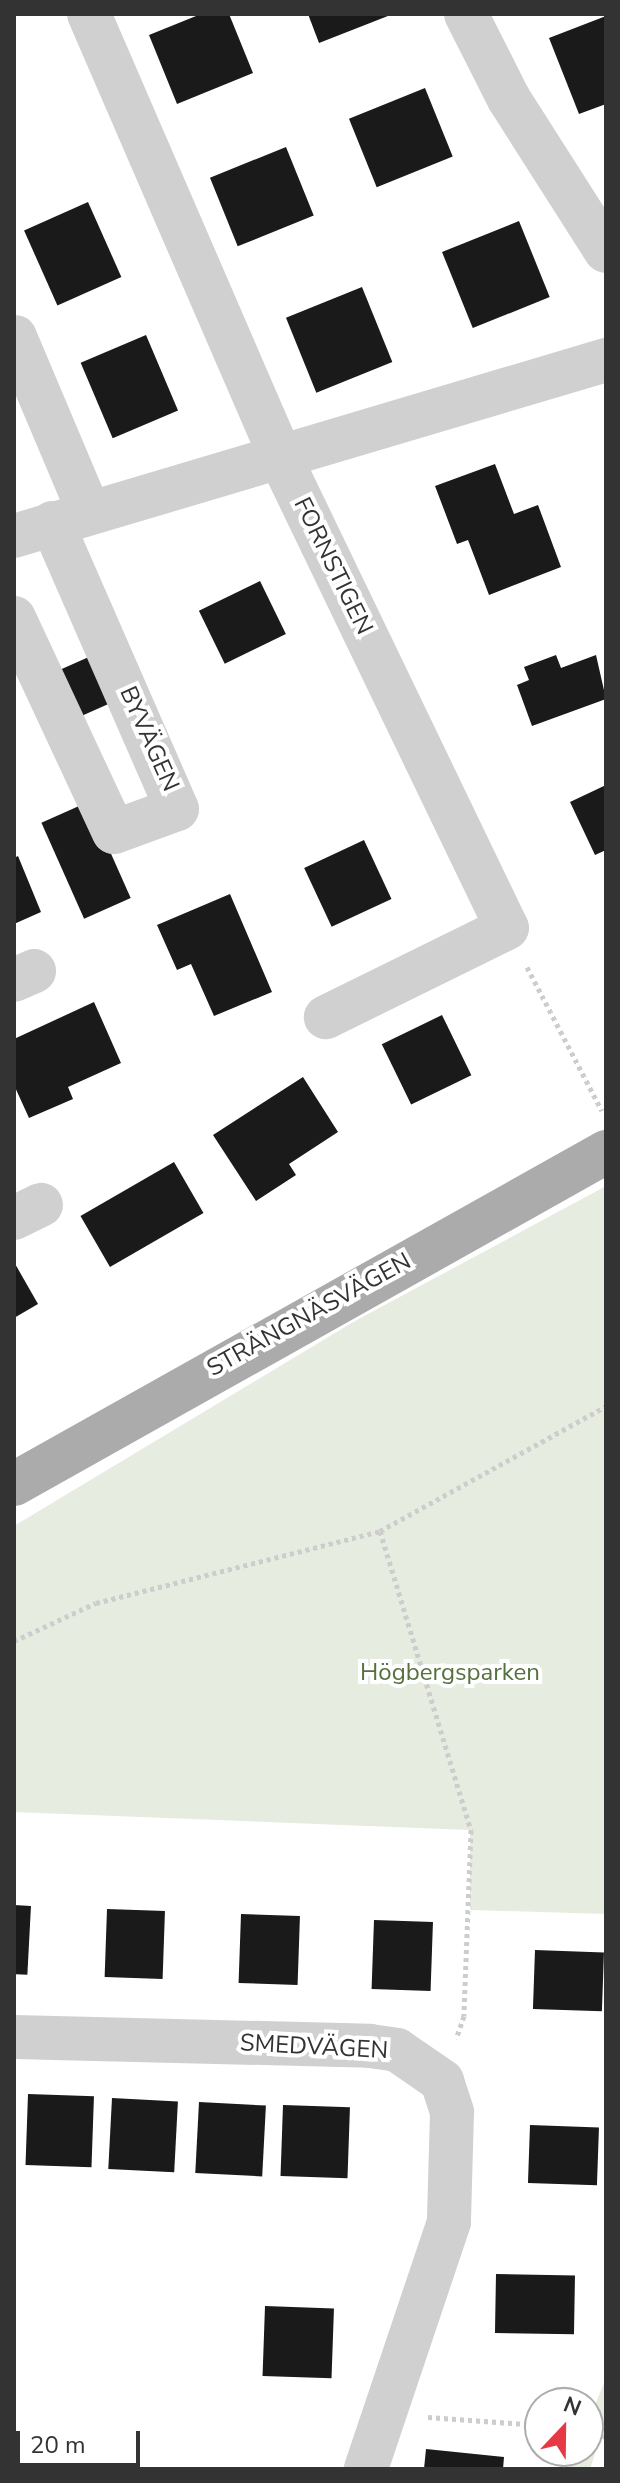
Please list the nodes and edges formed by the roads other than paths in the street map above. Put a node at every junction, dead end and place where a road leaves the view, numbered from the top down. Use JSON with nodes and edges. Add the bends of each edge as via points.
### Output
{"nodes":[{"id":1,"x":89,"y":14,"type":"edge"},
{"id":2,"x":466,"y":14,"type":"edge"},
{"id":3,"x":606,"y":251,"type":"edge"},
{"id":4,"x":15,"y":337,"type":"edge"},
{"id":5,"x":606,"y":360,"type":"edge"},
{"id":6,"x":282,"y":461,"type":"junction"},
{"id":7,"x":51,"y":524,"type":"edge"},
{"id":8,"x":14,"y":618,"type":"edge"},
{"id":9,"x":326,"y":1017,"type":"dead end"},
{"id":10,"x":605,"y":1133,"type":"edge"},
{"id":11,"x":14,"y":1484,"type":"edge"},
{"id":12,"x":14,"y":2037,"type":"edge"},
{"id":13,"x":366,"y":2469,"type":"edge"}],
"edges":[{"from":1,"to":6,"type":"street","name":"FORNSTIGEN"},
{"from":2,"to":3,"type":"street","via":[[509,99]]},
{"from":4,"to":7,"type":"street","name":"BYVÄGEN"},
{"from":5,"to":6,"type":"street"},
{"from":6,"to":7,"type":"street"},
{"from":6,"to":9,"type":"street","name":"FORNSTIGEN","via":[[507,928]]},
{"from":7,"to":8,"type":"street","name":"BYVÄGEN","via":[[177,809],[114,832]]},
{"from":10,"to":11,"type":"main road","name":"STRÄNGNÄSVÄGEN"},
{"from":12,"to":13,"type":"street","name":"SMEDVÄGEN","via":[[370,2046],[397,2050],[442,2081],[452,2112],[449,2222]]}]}
